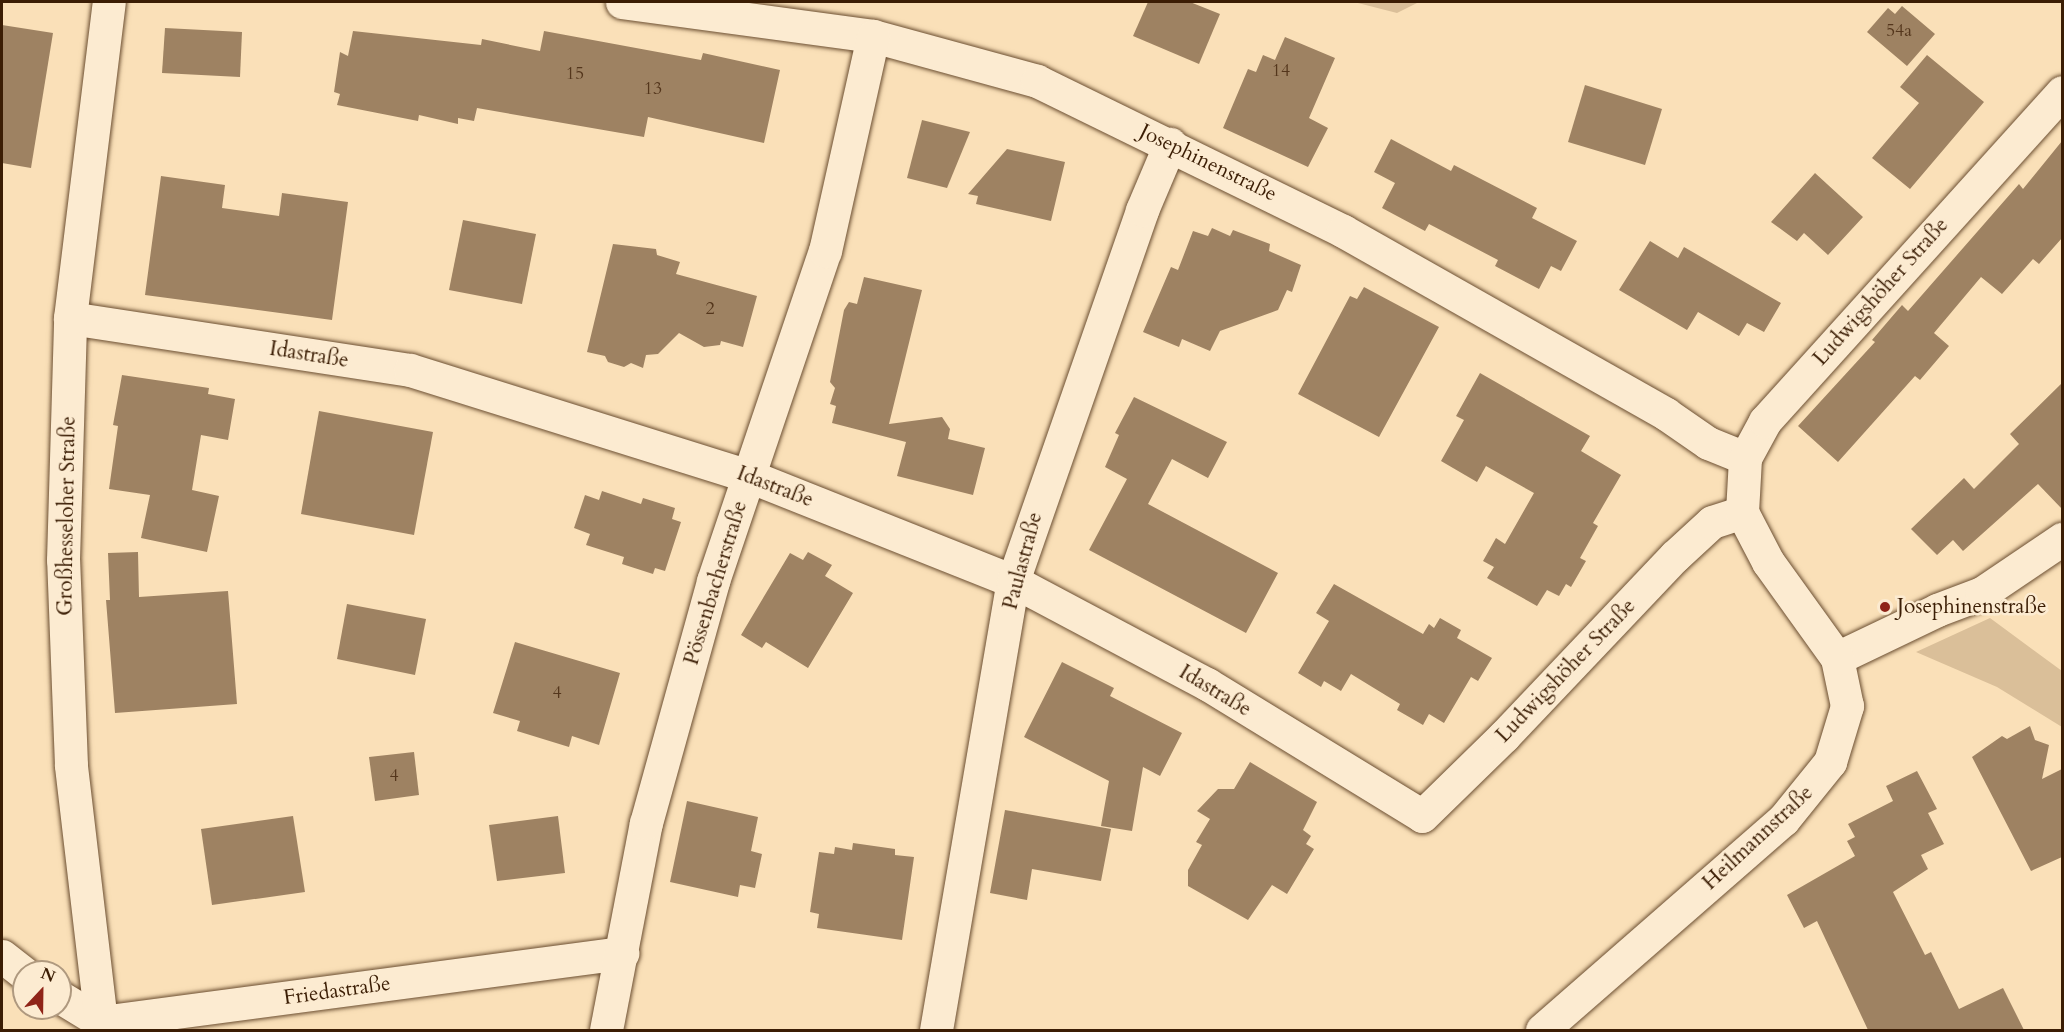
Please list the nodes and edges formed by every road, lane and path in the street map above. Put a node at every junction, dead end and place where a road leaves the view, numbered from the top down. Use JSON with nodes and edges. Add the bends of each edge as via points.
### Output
{"nodes":[{"id":1,"x":109,"y":2,"type":"edge"},
{"id":2,"x":622,"y":2,"type":"edge"},
{"id":3,"x":873,"y":36,"type":"junction"},
{"id":4,"x":2062,"y":92,"type":"edge"},
{"id":5,"x":1170,"y":144,"type":"junction"},
{"id":6,"x":70,"y":318,"type":"junction"},
{"id":7,"x":1745,"y":458,"type":"junction"},
{"id":8,"x":749,"y":476,"type":"junction"},
{"id":9,"x":1742,"y":512,"type":"junction"},
{"id":10,"x":2062,"y":538,"type":"edge"},
{"id":11,"x":1013,"y":581,"type":"junction"},
{"id":12,"x":1837,"y":658,"type":"junction"},
{"id":13,"x":1422,"y":816,"type":"joint"},
{"id":14,"x":622,"y":953,"type":"junction"},
{"id":15,"x":72,"y":1005,"type":"edge"},
{"id":16,"x":102,"y":1026,"type":"edge"},
{"id":17,"x":606,"y":1030,"type":"edge"},
{"id":18,"x":936,"y":1030,"type":"edge"},
{"id":19,"x":1542,"y":1030,"type":"edge"}],
"edges":[{"from":1,"to":6,"type":"street","name":"Großhesseloher Straße"},
{"from":2,"to":3,"type":"street","name":"Josephinenstraße"},
{"from":3,"to":5,"type":"street","name":"Josephinenstraße","via":[[1035,80]]},
{"from":3,"to":8,"type":"street","name":"Pössenbacherstraße","via":[[825,251]]},
{"from":4,"to":7,"type":"street","name":"Ludwigshöher Straße","via":[[1765,421]]},
{"from":5,"to":7,"type":"street","name":"Josephinenstraße","via":[[1343,231],[1666,414],[1708,444]]},
{"from":5,"to":11,"type":"street","name":"Paulastraße","via":[[1130,243]]},
{"from":6,"to":8,"type":"street","name":"Idastraße","via":[[410,370]]},
{"from":6,"to":16,"type":"street","name":"Großhesseloher Straße","via":[[63,560],[71,753]]},
{"from":7,"to":9,"type":"street","name":"Ludwigshöher Straße"},
{"from":8,"to":11,"type":"street","name":"Idastraße"},
{"from":8,"to":14,"type":"street","name":"Pössenbacherstraße","via":[[713,581],[646,823]]},
{"from":9,"to":12,"type":"street","via":[[1768,562]]},
{"from":9,"to":13,"type":"street","name":"Ludwigshöher Straße","via":[[1712,522],[1675,556]]},
{"from":10,"to":12,"type":"street","via":[[1982,593],[1936,610]]},
{"from":11,"to":13,"type":"street","name":"Idastraße","via":[[1207,684]]},
{"from":11,"to":18,"type":"street","name":"Paulastraße"},
{"from":12,"to":19,"type":"street","name":"Heilmannstraße","via":[[1846,706],[1843,729],[1830,762],[1813,788],[1783,820]]},
{"from":14,"to":16,"type":"street","name":"Friedastraße"},
{"from":14,"to":17,"type":"street","name":"Pössenbacherstraße"},
{"from":15,"to":16,"type":"street"}]}
